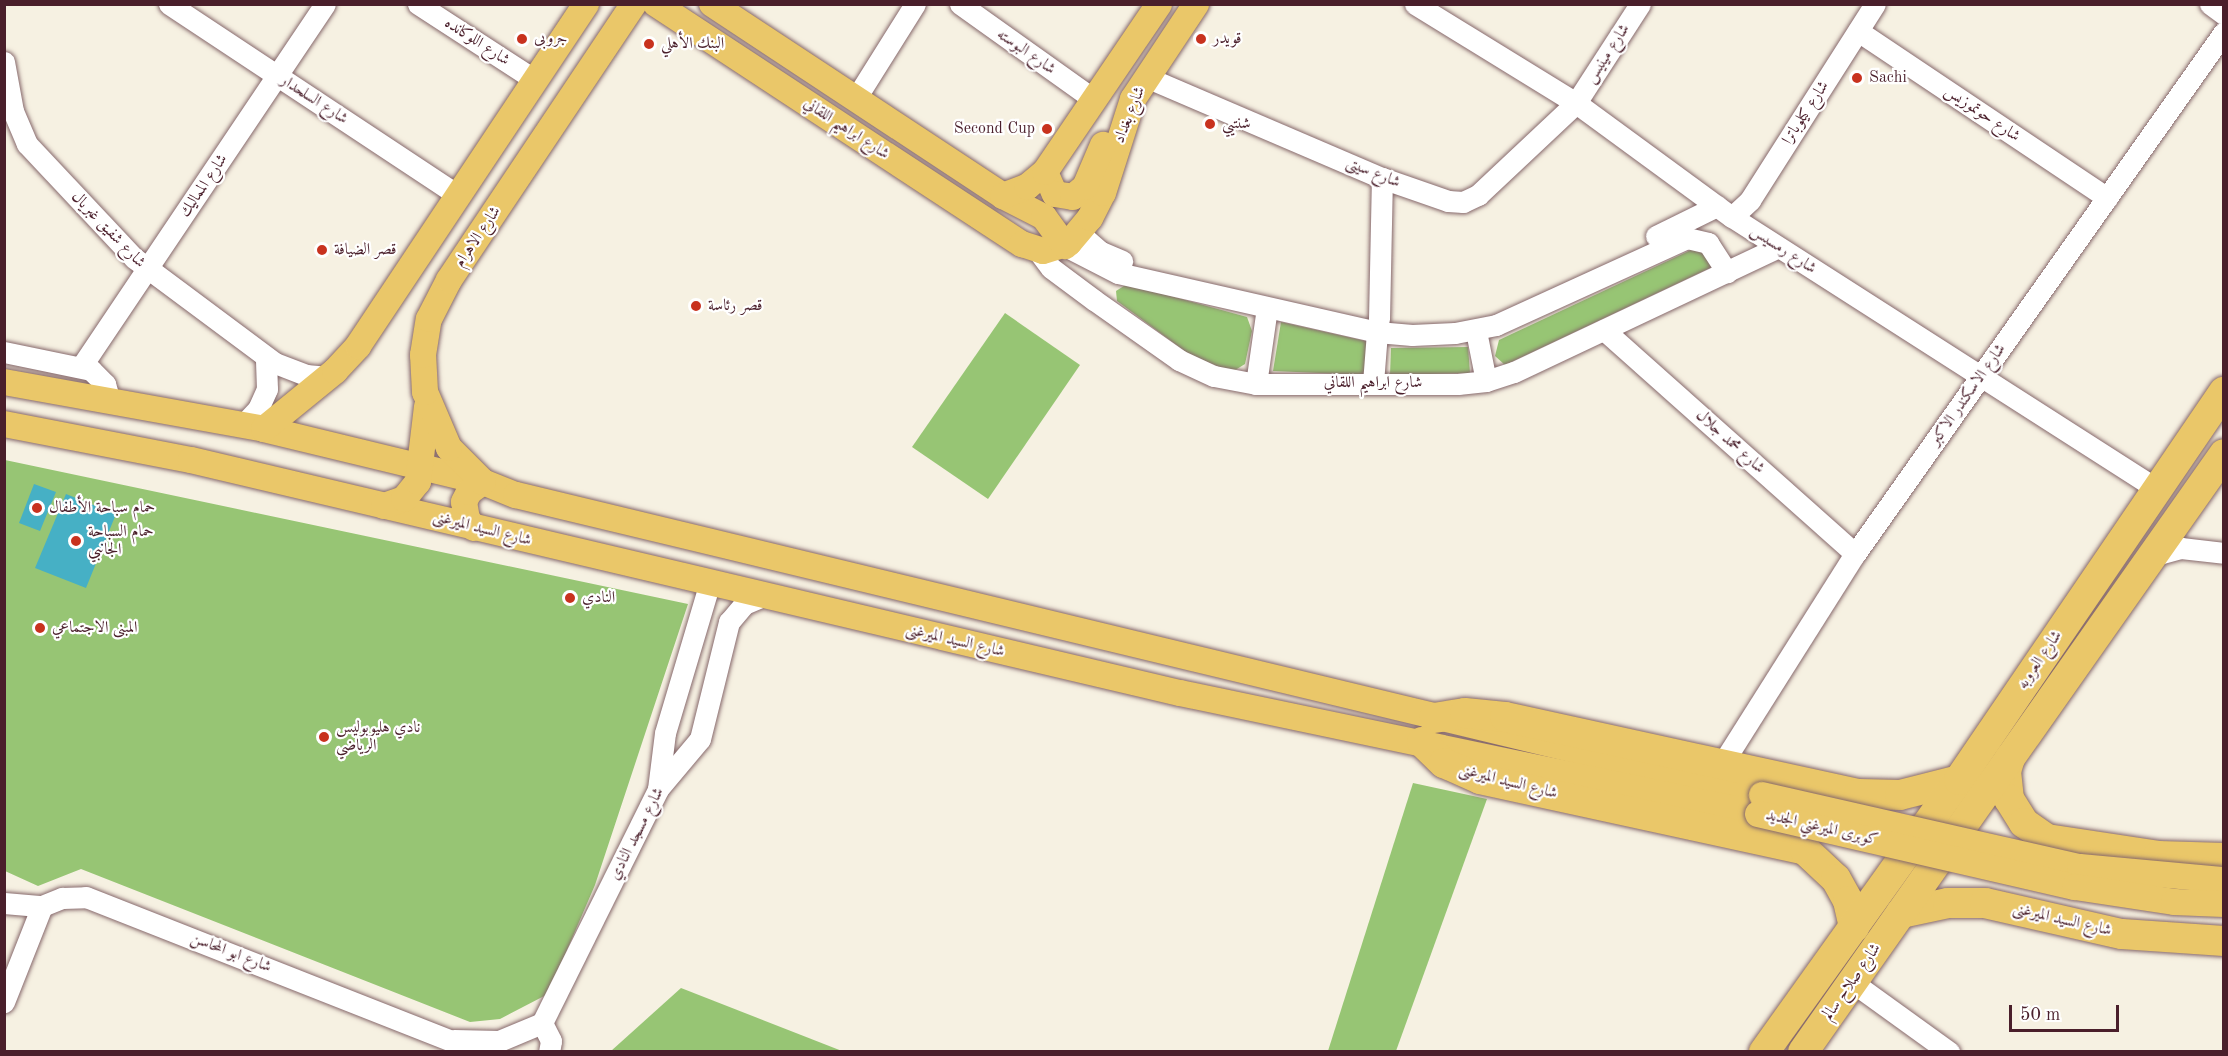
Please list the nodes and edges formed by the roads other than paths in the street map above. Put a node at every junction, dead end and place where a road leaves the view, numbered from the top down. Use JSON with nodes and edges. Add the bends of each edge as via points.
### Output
{"nodes":[{"id":1,"x":169,"y":4,"type":"edge"},
{"id":2,"x":325,"y":4,"type":"edge"},
{"id":3,"x":418,"y":4,"type":"edge"},
{"id":4,"x":586,"y":4,"type":"edge"},
{"id":5,"x":634,"y":4,"type":"edge"},
{"id":6,"x":656,"y":4,"type":"edge"},
{"id":7,"x":712,"y":4,"type":"edge"},
{"id":8,"x":915,"y":4,"type":"edge"},
{"id":9,"x":960,"y":4,"type":"edge"},
{"id":10,"x":1159,"y":4,"type":"edge"},
{"id":11,"x":1196,"y":4,"type":"edge"},
{"id":12,"x":1415,"y":4,"type":"edge"},
{"id":13,"x":1640,"y":4,"type":"edge"},
{"id":14,"x":1875,"y":4,"type":"edge"},
{"id":15,"x":2210,"y":4,"type":"edge"},
{"id":16,"x":1440,"y":11,"type":"edge"},
{"id":17,"x":2223,"y":14,"type":"edge"},
{"id":18,"x":1858,"y":31,"type":"junction"},
{"id":19,"x":2223,"y":32,"type":"edge"},
{"id":20,"x":4,"y":62,"type":"edge"},
{"id":21,"x":279,"y":77,"type":"junction"},
{"id":22,"x":1146,"y":77,"type":"junction"},
{"id":23,"x":536,"y":80,"type":"junction"},
{"id":24,"x":856,"y":98,"type":"junction"},
{"id":25,"x":1093,"y":99,"type":"junction"},
{"id":26,"x":1576,"y":103,"type":"junction"},
{"id":27,"x":11,"y":126,"type":"edge"},
{"id":28,"x":1121,"y":132,"type":"junction"},
{"id":29,"x":1045,"y":172,"type":"junction"},
{"id":30,"x":1382,"y":178,"type":"junction"},
{"id":31,"x":458,"y":195,"type":"junction"},
{"id":32,"x":1003,"y":195,"type":"junction"},
{"id":33,"x":2107,"y":198,"type":"junction"},
{"id":34,"x":1725,"y":212,"type":"junction"},
{"id":35,"x":1044,"y":216,"type":"junction"},
{"id":36,"x":1072,"y":240,"type":"junction"},
{"id":37,"x":1030,"y":247,"type":"junction"},
{"id":38,"x":1778,"y":247,"type":"junction"},
{"id":39,"x":147,"y":270,"type":"junction"},
{"id":40,"x":1111,"y":271,"type":"junction"},
{"id":41,"x":1727,"y":272,"type":"junction"},
{"id":42,"x":1094,"y":300,"type":"junction"},
{"id":43,"x":1267,"y":308,"type":"junction"},
{"id":44,"x":1378,"y":325,"type":"junction"},
{"id":45,"x":1604,"y":330,"type":"junction"},
{"id":46,"x":1476,"y":331,"type":"junction"},
{"id":47,"x":4,"y":352,"type":"edge"},
{"id":48,"x":266,"y":357,"type":"junction"},
{"id":49,"x":81,"y":367,"type":"junction"},
{"id":50,"x":328,"y":377,"type":"junction"},
{"id":51,"x":1979,"y":378,"type":"junction"},
{"id":52,"x":1486,"y":381,"type":"junction"},
{"id":53,"x":4,"y":382,"type":"edge"},
{"id":54,"x":1373,"y":383,"type":"junction"},
{"id":55,"x":1256,"y":384,"type":"junction"},
{"id":56,"x":2223,"y":392,"type":"edge"},
{"id":57,"x":109,"y":398,"type":"junction"},
{"id":58,"x":428,"y":404,"type":"junction"},
{"id":59,"x":4,"y":424,"type":"edge"},
{"id":60,"x":254,"y":427,"type":"junction"},
{"id":61,"x":2223,"y":454,"type":"edge"},
{"id":62,"x":422,"y":468,"type":"junction"},
{"id":63,"x":483,"y":482,"type":"junction"},
{"id":64,"x":2157,"y":489,"type":"junction"},
{"id":65,"x":384,"y":506,"type":"junction"},
{"id":66,"x":474,"y":528,"type":"junction"},
{"id":67,"x":2223,"y":553,"type":"edge"},
{"id":68,"x":1855,"y":554,"type":"junction"},
{"id":69,"x":2151,"y":555,"type":"junction"},
{"id":70,"x":710,"y":582,"type":"junction"},
{"id":71,"x":765,"y":595,"type":"junction"},
{"id":72,"x":1400,"y":710,"type":"junction"},
{"id":73,"x":1416,"y":732,"type":"junction"},
{"id":74,"x":2010,"y":758,"type":"junction"},
{"id":75,"x":1722,"y":764,"type":"junction"},
{"id":76,"x":1959,"y":780,"type":"junction"},
{"id":77,"x":1814,"y":784,"type":"junction"},
{"id":78,"x":658,"y":789,"type":"junction"},
{"id":79,"x":2047,"y":839,"type":"junction"},
{"id":80,"x":1791,"y":847,"type":"junction"},
{"id":81,"x":2223,"y":858,"type":"edge"},
{"id":82,"x":2223,"y":880,"type":"edge"},
{"id":83,"x":4,"y":903,"type":"edge"},
{"id":84,"x":2223,"y":904,"type":"edge"},
{"id":85,"x":42,"y":906,"type":"junction"},
{"id":86,"x":2021,"y":910,"type":"junction"},
{"id":87,"x":1901,"y":913,"type":"junction"},
{"id":88,"x":1854,"y":927,"type":"junction"},
{"id":89,"x":29,"y":939,"type":"junction"},
{"id":90,"x":2223,"y":941,"type":"edge"},
{"id":91,"x":4,"y":950,"type":"edge"},
{"id":92,"x":1852,"y":982,"type":"junction"},
{"id":93,"x":4,"y":1002,"type":"edge"},
{"id":94,"x":542,"y":1023,"type":"junction"},
{"id":95,"x":454,"y":1040,"type":"junction"},
{"id":96,"x":516,"y":1044,"type":"edge"},
{"id":97,"x":476,"y":1052,"type":"edge"},
{"id":98,"x":538,"y":1052,"type":"edge"},
{"id":99,"x":549,"y":1052,"type":"edge"},
{"id":100,"x":1764,"y":1052,"type":"edge"},
{"id":101,"x":1803,"y":1052,"type":"edge"},
{"id":102,"x":1949,"y":1052,"type":"edge"}],
"edges":[{"from":1,"to":21,"type":"street","name":"شارع السلحدار"},
{"from":2,"to":21,"type":"street","name":"شارع المماليك"},
{"from":3,"to":23,"type":"street","name":"شارع اللوكانده"},
{"from":4,"to":23,"type":"main road"},
{"from":5,"to":58,"type":"main road","name":"شارع الاهرام","via":[[440,296],[424,343],[422,374]]},
{"from":6,"to":37,"type":"main road","name":"شارع ابراهيم اللقاني"},
{"from":7,"to":24,"type":"main road","name":"شارع ابراهيم اللقاني"},
{"from":8,"to":24,"type":"street"},
{"from":9,"to":25,"type":"street","name":"شارع البوسته"},
{"from":10,"to":25,"type":"main road","name":"شارع بغداد"},
{"from":11,"to":22,"type":"main road","name":"شارع بغداد"},
{"from":12,"to":16,"type":"street","name":"شارع رمسيس"},
{"from":13,"to":26,"type":"street","name":"شارع مينيس"},
{"from":14,"to":18,"type":"street","name":"شارع كيلوباترا"},
{"from":15,"to":17,"type":"street"},
{"from":16,"to":26,"type":"street","name":"شارع رمسيس"},
{"from":18,"to":33,"type":"street","name":"شارع حوتموزيس"},
{"from":18,"to":34,"type":"street","name":"شارع كيلوباترا","via":[[1750,200]]},
{"from":19,"to":33,"type":"street","name":"شارع الاسكندر الاكبر"},
{"from":20,"to":27,"type":"street","name":"شارع شفيق غبريال"},
{"from":21,"to":31,"type":"street","name":"شارع السلحدار"},
{"from":21,"to":39,"type":"street","name":"شارع المماليك"},
{"from":22,"to":28,"type":"main road","name":"شارع بغداد"},
{"from":22,"to":30,"type":"street","name":"شارع سيتى"},
{"from":23,"to":31,"type":"main road"},
{"from":24,"to":32,"type":"main road","name":"شارع ابراهيم اللقاني"},
{"from":25,"to":29,"type":"main road","name":"شارع بغداد"},
{"from":26,"to":30,"type":"street","name":"شارع سيتى","via":[[1468,200],[1448,201]]},
{"from":26,"to":34,"type":"street","name":"شارع رمسيس"},
{"from":27,"to":39,"type":"street","name":"شارع شفيق غبريال"},
{"from":28,"to":29,"type":"main road","via":[[1103,144],[1077,195],[1066,198],[1055,194]]},
{"from":28,"to":36,"type":"main road","name":"شارع بغداد","via":[[1103,194]]},
{"from":29,"to":32,"type":"main road","name":"شارع بغداد","via":[[1027,187]]},
{"from":30,"to":44,"type":"street"},
{"from":31,"to":50,"type":"main road","via":[[358,346]]},
{"from":32,"to":35,"type":"main road","name":"شارع ابراهيم اللقاني"},
{"from":33,"to":51,"type":"street","name":"شارع الاسكندر الاكبر"},
{"from":34,"to":38,"type":"street","name":"شارع رمسيس"},
{"from":34,"to":44,"type":"street","name":"شارع ابراهيم اللقاني","via":[[1494,313],[1443,324]]},
{"from":35,"to":36,"type":"main road","name":"شارع ابراهيم اللقاني"},
{"from":35,"to":37,"type":"main road"},
{"from":36,"to":37,"type":"main road"},
{"from":36,"to":40,"type":"street","name":"شارع ابراهيم اللقاني"},
{"from":36,"to":44,"type":"street","name":"شارع ابراهيم اللقاني","via":[[1116,260]]},
{"from":37,"to":42,"type":"street","name":"شارع ابراهيم اللقاني"},
{"from":38,"to":41,"type":"street","name":"شارع ابراهيم اللقاني"},
{"from":38,"to":51,"type":"street","name":"شارع رمسيس"},
{"from":39,"to":48,"type":"street","name":"شارع شفيق غبريال"},
{"from":39,"to":49,"type":"street","name":"شارع المماليك"},
{"from":40,"to":42,"type":"street"},
{"from":40,"to":43,"type":"street","name":"شارع ابراهيم اللقاني"},
{"from":41,"to":45,"type":"street","name":"شارع ابراهيم اللقاني"},
{"from":41,"to":46,"type":"street","name":"شارع ابراهيم اللقاني","via":[[1708,243],[1687,238]]},
{"from":42,"to":55,"type":"street","name":"شارع ابراهيم اللقاني","via":[[1186,364],[1222,378]]},
{"from":43,"to":44,"type":"street","name":"شارع ابراهيم اللقاني"},
{"from":43,"to":55,"type":"street"},
{"from":44,"to":46,"type":"street","name":"شارع ابراهيم اللقاني","via":[[1423,335]]},
{"from":44,"to":54,"type":"street"},
{"from":45,"to":52,"type":"street","name":"شارع ابراهيم اللقاني"},
{"from":45,"to":68,"type":"street","name":"شارع محمد جلال"},
{"from":46,"to":52,"type":"street"},
{"from":47,"to":49,"type":"street"},
{"from":48,"to":50,"type":"street","name":"شارع شفيق غبريال","via":[[295,373]]},
{"from":48,"to":60,"type":"street","via":[[267,389]]},
{"from":49,"to":57,"type":"street","via":[[99,376]]},
{"from":50,"to":60,"type":"main road"},
{"from":51,"to":64,"type":"street","name":"شارع رمسيس"},
{"from":51,"to":68,"type":"street","name":"شارع الاسكندر الاكبر"},
{"from":52,"to":54,"type":"street","name":"شارع ابراهيم اللقاني"},
{"from":53,"to":57,"type":"main road","name":"شارع السيد الميرغنى"},
{"from":54,"to":55,"type":"street","name":"شارع ابراهيم اللقاني"},
{"from":56,"to":64,"type":"highway","name":"شارع العروبه"},
{"from":57,"to":60,"type":"main road","name":"شارع السيد الميرغنى"},
{"from":58,"to":62,"type":"main road"},
{"from":58,"to":63,"type":"main road","name":"شارع الاهرام","via":[[449,448]]},
{"from":59,"to":65,"type":"main road","name":"شارع السيد الميرغنى","via":[[170,456]]},
{"from":60,"to":62,"type":"main road","name":"شارع السيد الميرغنى"},
{"from":61,"to":69,"type":"highway","name":"شارع العروبه"},
{"from":62,"to":63,"type":"main road","name":"شارع السيد الميرغنى"},
{"from":62,"to":65,"type":"main road","via":[[410,494]]},
{"from":63,"to":66,"type":"main road","via":[[469,492],[464,502],[465,514]]},
{"from":63,"to":72,"type":"main road","name":"شارع السيد الميرغنى","via":[[527,497]]},
{"from":64,"to":76,"type":"highway","name":"شارع العروبه"},
{"from":65,"to":66,"type":"main road","name":"شارع السيد الميرغنى"},
{"from":66,"to":70,"type":"main road","name":"شارع السيد الميرغنى"},
{"from":67,"to":69,"type":"street","via":[[2181,548]]},
{"from":68,"to":75,"type":"street","name":"شارع الاسكندر الاكبر"},
{"from":69,"to":74,"type":"highway","name":"شارع العروبه"},
{"from":70,"to":71,"type":"main road","name":"شارع السيد الميرغنى"},
{"from":70,"to":78,"type":"street","via":[[665,733]]},
{"from":71,"to":73,"type":"main road","name":"شارع السيد الميرغنى","via":[[1180,693]]},
{"from":71,"to":78,"type":"street","name":"شارع مسجد النادي","via":[[744,604],[729,622],[704,731],[690,754]]},
{"from":72,"to":73,"type":"main road","name":"شارع السيد الميرغنى"},
{"from":72,"to":73,"type":"main road"},
{"from":73,"to":75,"type":"highway","name":"شارع السيد الميرغنى","via":[[1465,713],[1505,717]]},
{"from":73,"to":80,"type":"highway","name":"شارع السيد الميرغنى","via":[[1444,763],[1480,778]]},
{"from":73,"to":82,"type":"main road","name":"كوبرى الميرغني الجديد","bridge":true,"via":[[2080,867]]},
{"from":73,"to":84,"type":"main road","name":"كوبرى الميرغني الجديد","bridge":true,"via":[[2075,887],[2174,902]]},
{"from":74,"to":79,"type":"highway","via":[[2006,785],[2012,805],[2024,823]]},
{"from":74,"to":87,"type":"highway","name":"شارع العروبه"},
{"from":75,"to":77,"type":"highway","name":"شارع السيد الميرغنى"},
{"from":76,"to":77,"type":"highway","name":"شارع السيد الميرغنى","via":[[1900,795],[1859,794]]},
{"from":76,"to":88,"type":"highway","name":"شارع العروبه"},
{"from":77,"to":80,"type":"highway","via":[[1812,818]]},
{"from":78,"to":94,"type":"street","name":"شارع مسجد النادي"},
{"from":79,"to":81,"type":"highway","via":[[2158,856]]},
{"from":79,"to":86,"type":"highway","via":[[2029,843],[2009,862],[2007,888]]},
{"from":80,"to":88,"type":"highway","name":"شارع السيد الميرغنى","via":[[1817,858],[1836,879],[1848,901]]},
{"from":83,"to":85,"type":"street","name":"شارع ابو المحاسن"},
{"from":85,"to":89,"type":"street"},
{"from":85,"to":95,"type":"street","name":"شارع ابو المحاسن","via":[[62,898],[86,897]]},
{"from":86,"to":87,"type":"highway","name":"شارع السيد الميرغنى","via":[[1966,902]]},
{"from":86,"to":90,"type":"highway","name":"شارع السيد الميرغنى","via":[[2122,934]]},
{"from":87,"to":92,"type":"highway","name":"شارع صلاح سالم"},
{"from":88,"to":100,"type":"highway","name":"شارع صلاح سالم"},
{"from":89,"to":91,"type":"street"},
{"from":89,"to":93,"type":"street"},
{"from":92,"to":101,"type":"highway","name":"شارع صلاح سالم"},
{"from":92,"to":102,"type":"street"},
{"from":94,"to":96,"type":"street","name":"شارع ابو المحاسن"},
{"from":94,"to":99,"type":"street","via":[[551,1041]]},
{"from":95,"to":96,"type":"street","name":"شارع ابو المحاسن"},
{"from":95,"to":97,"type":"street","name":"شارع ابو المحاسن"},
{"from":96,"to":98,"type":"street"}]}
